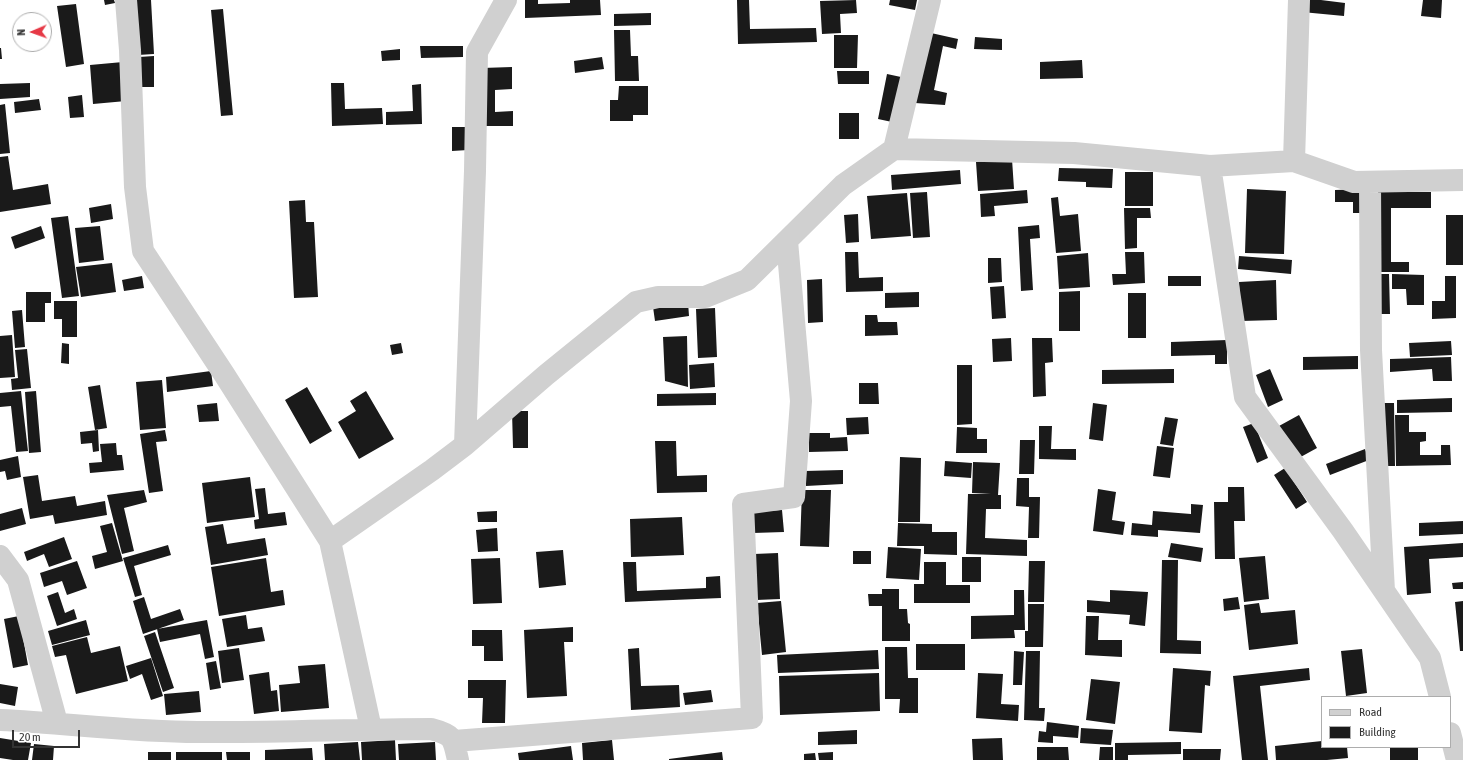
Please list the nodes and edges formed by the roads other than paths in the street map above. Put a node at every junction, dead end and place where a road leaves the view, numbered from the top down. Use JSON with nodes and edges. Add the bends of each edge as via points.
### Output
{"nodes":[{"id":1,"x":126,"y":0,"type":"edge"},
{"id":2,"x":506,"y":0,"type":"edge"},
{"id":3,"x":930,"y":0,"type":"edge"},
{"id":4,"x":1299,"y":0,"type":"edge"},
{"id":5,"x":894,"y":150,"type":"junction"},
{"id":6,"x":1294,"y":161,"type":"junction"},
{"id":7,"x":1210,"y":166,"type":"junction"},
{"id":8,"x":1463,"y":180,"type":"edge"},
{"id":9,"x":1370,"y":182,"type":"junction"},
{"id":10,"x":787,"y":241,"type":"junction"},
{"id":11,"x":465,"y":445,"type":"junction"},
{"id":12,"x":330,"y":541,"type":"junction"},
{"id":13,"x":0,"y":556,"type":"edge"},
{"id":14,"x":1384,"y":591,"type":"junction"},
{"id":15,"x":1440,"y":696,"type":"edge"},
{"id":16,"x":0,"y":720,"type":"edge"},
{"id":17,"x":57,"y":723,"type":"junction"},
{"id":18,"x":371,"y":729,"type":"junction"},
{"id":19,"x":1451,"y":737,"type":"edge"},
{"id":20,"x":456,"y":751,"type":"edge"},
{"id":21,"x":1457,"y":760,"type":"edge"}],
"edges":[{"from":1,"to":12,"type":"street","via":[[135,188],[143,250]]},
{"from":2,"to":11,"type":"street","via":[[477,52]]},
{"from":3,"to":5,"type":"street"},
{"from":4,"to":6,"type":"street"},
{"from":5,"to":7,"type":"street","via":[[1074,154]]},
{"from":5,"to":10,"type":"street","via":[[843,185]]},
{"from":6,"to":7,"type":"street"},
{"from":6,"to":9,"type":"street","via":[[1354,182]]},
{"from":7,"to":14,"type":"street","via":[[1245,397]]},
{"from":8,"to":9,"type":"street"},
{"from":9,"to":14,"type":"street","via":[[1372,350]]},
{"from":10,"to":11,"type":"street","via":[[747,280],[705,297],[658,297],[636,302]]},
{"from":10,"to":20,"type":"street","via":[[801,400],[794,497],[743,504],[752,718]]},
{"from":11,"to":12,"type":"street"},
{"from":12,"to":18,"type":"street"},
{"from":13,"to":17,"type":"street","via":[[18,580]]},
{"from":14,"to":15,"type":"street","via":[[1430,658]]},
{"from":16,"to":17,"type":"street"},
{"from":17,"to":18,"type":"street","via":[[99,728],[197,732]]},
{"from":18,"to":20,"type":"street","via":[[431,729],[446,733]]},
{"from":19,"to":21,"type":"street"}]}
